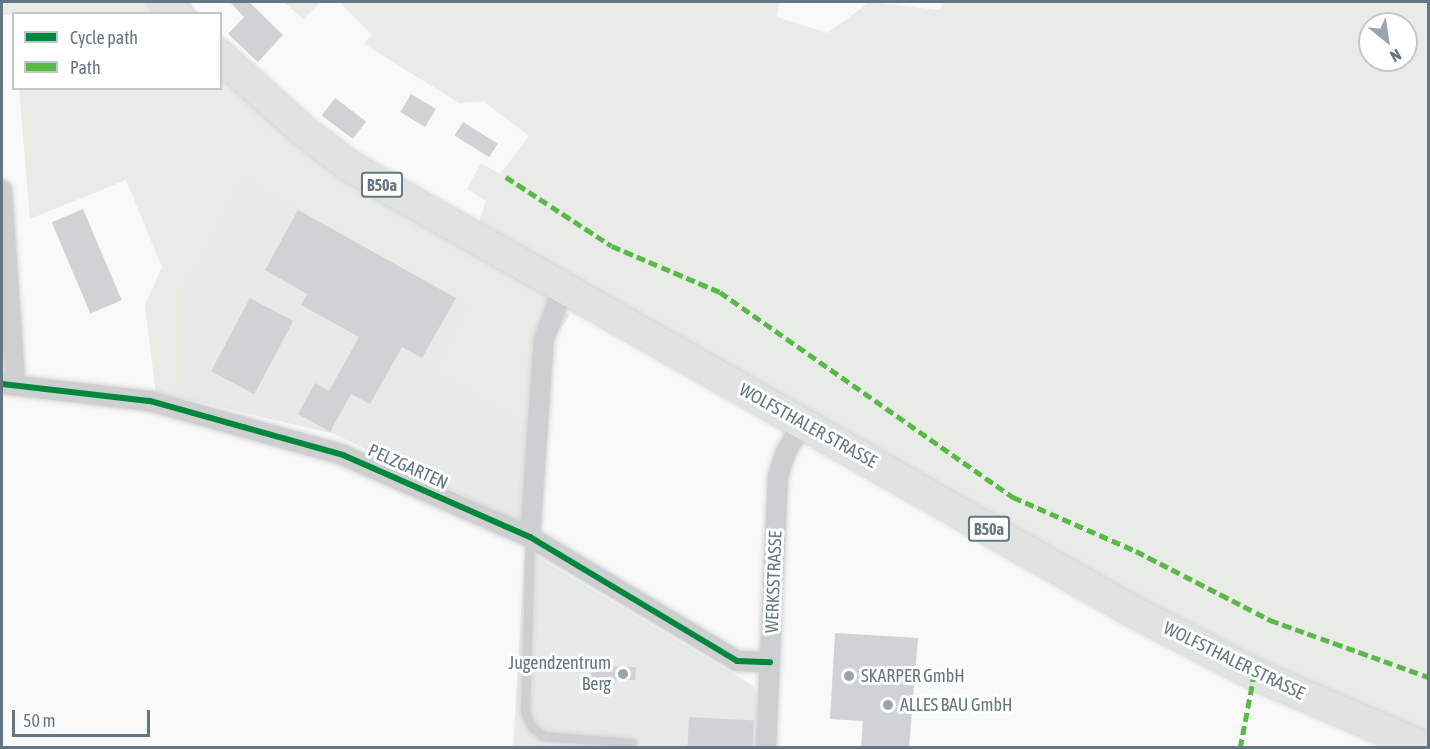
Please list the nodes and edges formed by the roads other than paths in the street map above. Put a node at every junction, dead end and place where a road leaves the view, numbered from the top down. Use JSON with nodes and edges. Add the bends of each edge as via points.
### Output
{"nodes":[{"id":1,"x":222,"y":58,"type":"edge"},
{"id":2,"x":2,"y":189,"type":"edge"},
{"id":3,"x":563,"y":289,"type":"junction"},
{"id":4,"x":8,"y":384,"type":"edge"},
{"id":5,"x":803,"y":422,"type":"junction"},
{"id":6,"x":530,"y":537,"type":"junction"},
{"id":7,"x":771,"y":662,"type":"junction"},
{"id":8,"x":632,"y":743,"type":"dead end"},
{"id":9,"x":766,"y":747,"type":"edge"},
{"id":10,"x":1426,"y":747,"type":"edge"}],
"edges":[{"from":1,"to":3,"type":"main road","name":"WOLFSTHALER STRASSE","number":"B50a","via":[[301,129],[348,165]]},
{"from":2,"to":4,"type":"street"},
{"from":3,"to":5,"type":"main road","name":"WOLFSTHALER STRASSE","number":"B50a"},
{"from":3,"to":6,"type":"street","via":[[544,339]]},
{"from":4,"to":6,"type":"street","name":"PELZGARTEN","via":[[150,401],[343,455]]},
{"from":5,"to":7,"type":"street","name":"WERKSSTRASSE","via":[[778,476]]},
{"from":5,"to":10,"type":"main road","name":"WOLFSTHALER STRASSE","number":"B50a","via":[[1127,608],[1254,674]]},
{"from":6,"to":7,"type":"street","name":"PELZGARTEN","via":[[737,661]]},
{"from":6,"to":8,"type":"lane","via":[[525,712],[532,727],[543,736]]},
{"from":7,"to":9,"type":"street","name":"WERKSSTRASSE"}]}
